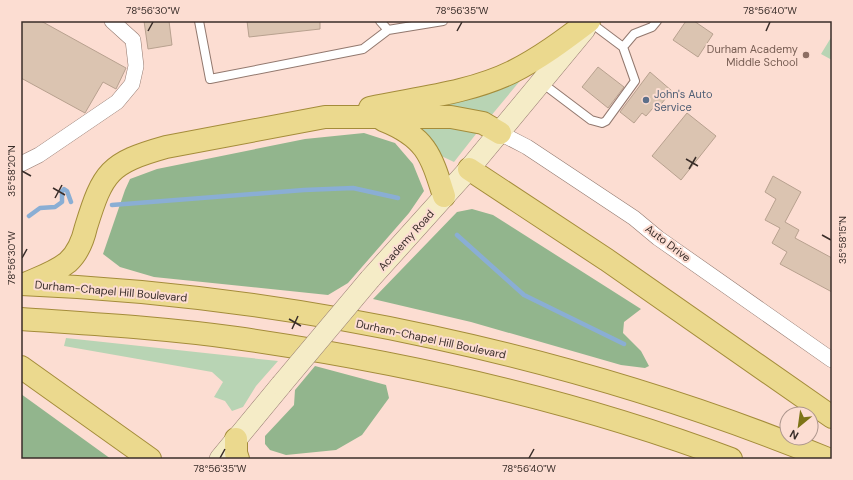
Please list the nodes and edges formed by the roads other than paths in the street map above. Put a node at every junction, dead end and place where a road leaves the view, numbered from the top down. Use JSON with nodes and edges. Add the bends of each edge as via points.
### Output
{"nodes":[{"id":1,"x":112,"y":21,"type":"edge"},
{"id":2,"x":199,"y":21,"type":"edge"},
{"id":3,"x":380,"y":21,"type":"edge"},
{"id":4,"x":443,"y":21,"type":"edge"},
{"id":5,"x":656,"y":21,"type":"edge"},
{"id":6,"x":591,"y":22,"type":"edge"},
{"id":7,"x":388,"y":30,"type":"junction"},
{"id":8,"x":623,"y":48,"type":"junction"},
{"id":9,"x":542,"y":82,"type":"junction"},
{"id":10,"x":325,"y":117,"type":"junction"},
{"id":11,"x":376,"y":117,"type":"junction"},
{"id":12,"x":500,"y":133,"type":"junction"},
{"id":13,"x":21,"y":164,"type":"edge"},
{"id":14,"x":469,"y":169,"type":"junction"},
{"id":15,"x":444,"y":196,"type":"junction"},
{"id":16,"x":23,"y":284,"type":"edge"},
{"id":17,"x":21,"y":319,"type":"edge"},
{"id":18,"x":832,"y":360,"type":"edge"},
{"id":19,"x":21,"y":367,"type":"edge"},
{"id":20,"x":832,"y":417,"type":"edge"},
{"id":21,"x":237,"y":449,"type":"edge"},
{"id":22,"x":150,"y":459,"type":"edge"},
{"id":23,"x":220,"y":459,"type":"edge"},
{"id":24,"x":731,"y":459,"type":"edge"},
{"id":25,"x":828,"y":459,"type":"edge"}],
"edges":[{"from":1,"to":13,"type":"street","via":[[133,40],[136,66],[132,84],[118,102],[39,155]]},
{"from":2,"to":7,"type":"lane","via":[[210,79],[363,49]]},
{"from":3,"to":7,"type":"lane"},
{"from":4,"to":7,"type":"lane"},
{"from":5,"to":8,"type":"lane","via":[[652,27],[634,34]]},
{"from":6,"to":8,"type":"lane"},
{"from":6,"to":9,"type":"main road","name":"Academy Road"},
{"from":6,"to":10,"type":"main road","via":[[537,58],[500,77],[454,91]]},
{"from":8,"to":9,"type":"lane","via":[[635,81],[602,123],[591,120]]},
{"from":9,"to":12,"type":"main road","name":"Academy Road"},
{"from":10,"to":11,"type":"main road"},
{"from":10,"to":16,"type":"main road","via":[[166,146],[125,161],[109,173],[96,197],[82,242],[75,254],[60,268]]},
{"from":11,"to":12,"type":"main road","via":[[450,117],[483,123]]},
{"from":11,"to":15,"type":"main road","via":[[416,137],[430,157]]},
{"from":12,"to":14,"type":"main road","name":"Academy Road"},
{"from":12,"to":18,"type":"street","name":"Auto Drive","via":[[523,144],[634,218],[658,238]]},
{"from":14,"to":15,"type":"main road","name":"Academy Road"},
{"from":14,"to":20,"type":"main road","via":[[607,260]]},
{"from":15,"to":21,"type":"main road","name":"Academy Road","bridge":true,"via":[[281,384]]},
{"from":16,"to":25,"type":"main road","name":"Durham-Chapel Hill Boulevard","via":[[226,302],[321,316],[417,335],[496,353],[640,392],[771,436]]},
{"from":17,"to":24,"type":"main road","via":[[113,325],[234,338],[414,369],[542,399],[645,429]]},
{"from":19,"to":22,"type":"main road"},
{"from":21,"to":23,"type":"main road","name":"Academy Road"}]}
